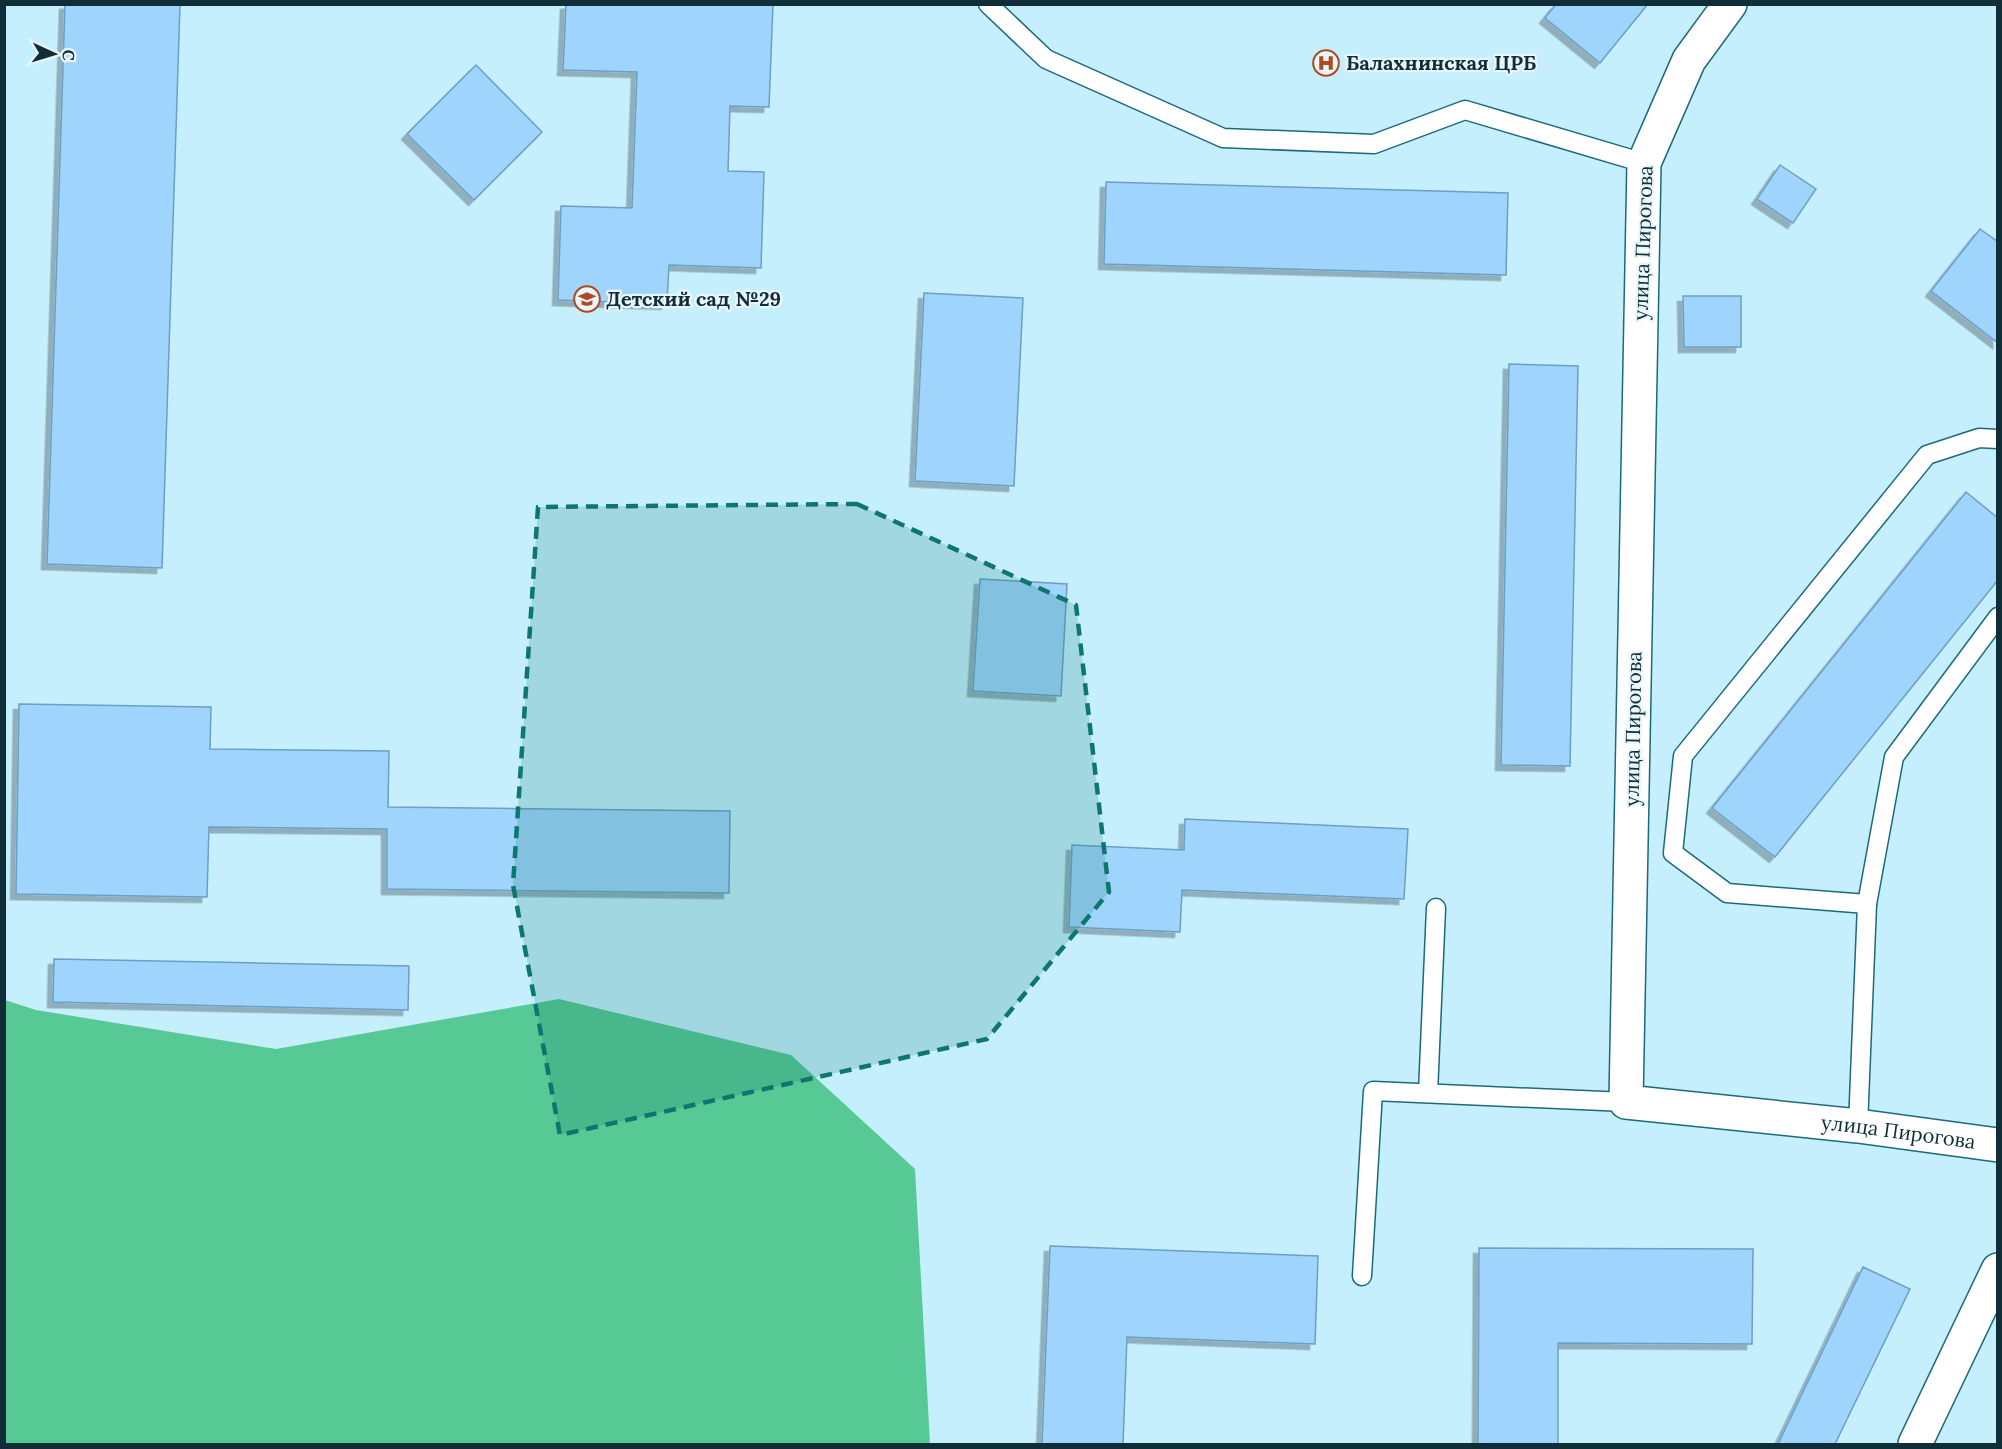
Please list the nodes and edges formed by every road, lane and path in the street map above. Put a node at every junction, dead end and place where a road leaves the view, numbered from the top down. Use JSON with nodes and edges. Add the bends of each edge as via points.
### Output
{"nodes":[{"id":1,"x":988,"y":4,"type":"edge"},
{"id":2,"x":1730,"y":4,"type":"edge"},
{"id":3,"x":1644,"y":163,"type":"junction"},
{"id":4,"x":1998,"y":439,"type":"edge"},
{"id":5,"x":1998,"y":616,"type":"edge"},
{"id":6,"x":1867,"y":904,"type":"junction"},
{"id":7,"x":1436,"y":908,"type":"dead end"},
{"id":8,"x":1428,"y":1093,"type":"junction"},
{"id":9,"x":1626,"y":1102,"type":"junction"},
{"id":10,"x":1858,"y":1126,"type":"junction"},
{"id":11,"x":1998,"y":1145,"type":"edge"},
{"id":12,"x":1998,"y":1270,"type":"edge"},
{"id":13,"x":1362,"y":1276,"type":"dead end"},
{"id":14,"x":1915,"y":1444,"type":"edge"}],
"edges":[{"from":1,"to":3,"type":"lane","via":[[1046,59],[1223,138],[1374,144],[1465,110]]},
{"from":2,"to":3,"type":"street","name":"улица Пирогова","via":[[1689,60]]},
{"from":3,"to":9,"type":"street","name":"улица Пирогова"},
{"from":4,"to":6,"type":"lane","via":[[1979,438],[1927,455],[1683,756],[1673,853],[1727,893]]},
{"from":5,"to":6,"type":"lane","via":[[1894,757]]},
{"from":6,"to":10,"type":"lane"},
{"from":7,"to":8,"type":"lane"},
{"from":8,"to":9,"type":"lane"},
{"from":8,"to":13,"type":"lane","via":[[1373,1091]]},
{"from":9,"to":10,"type":"street","name":"улица Пирогова"},
{"from":10,"to":11,"type":"street","name":"улица Пирогова"},
{"from":12,"to":14,"type":"street"}]}
